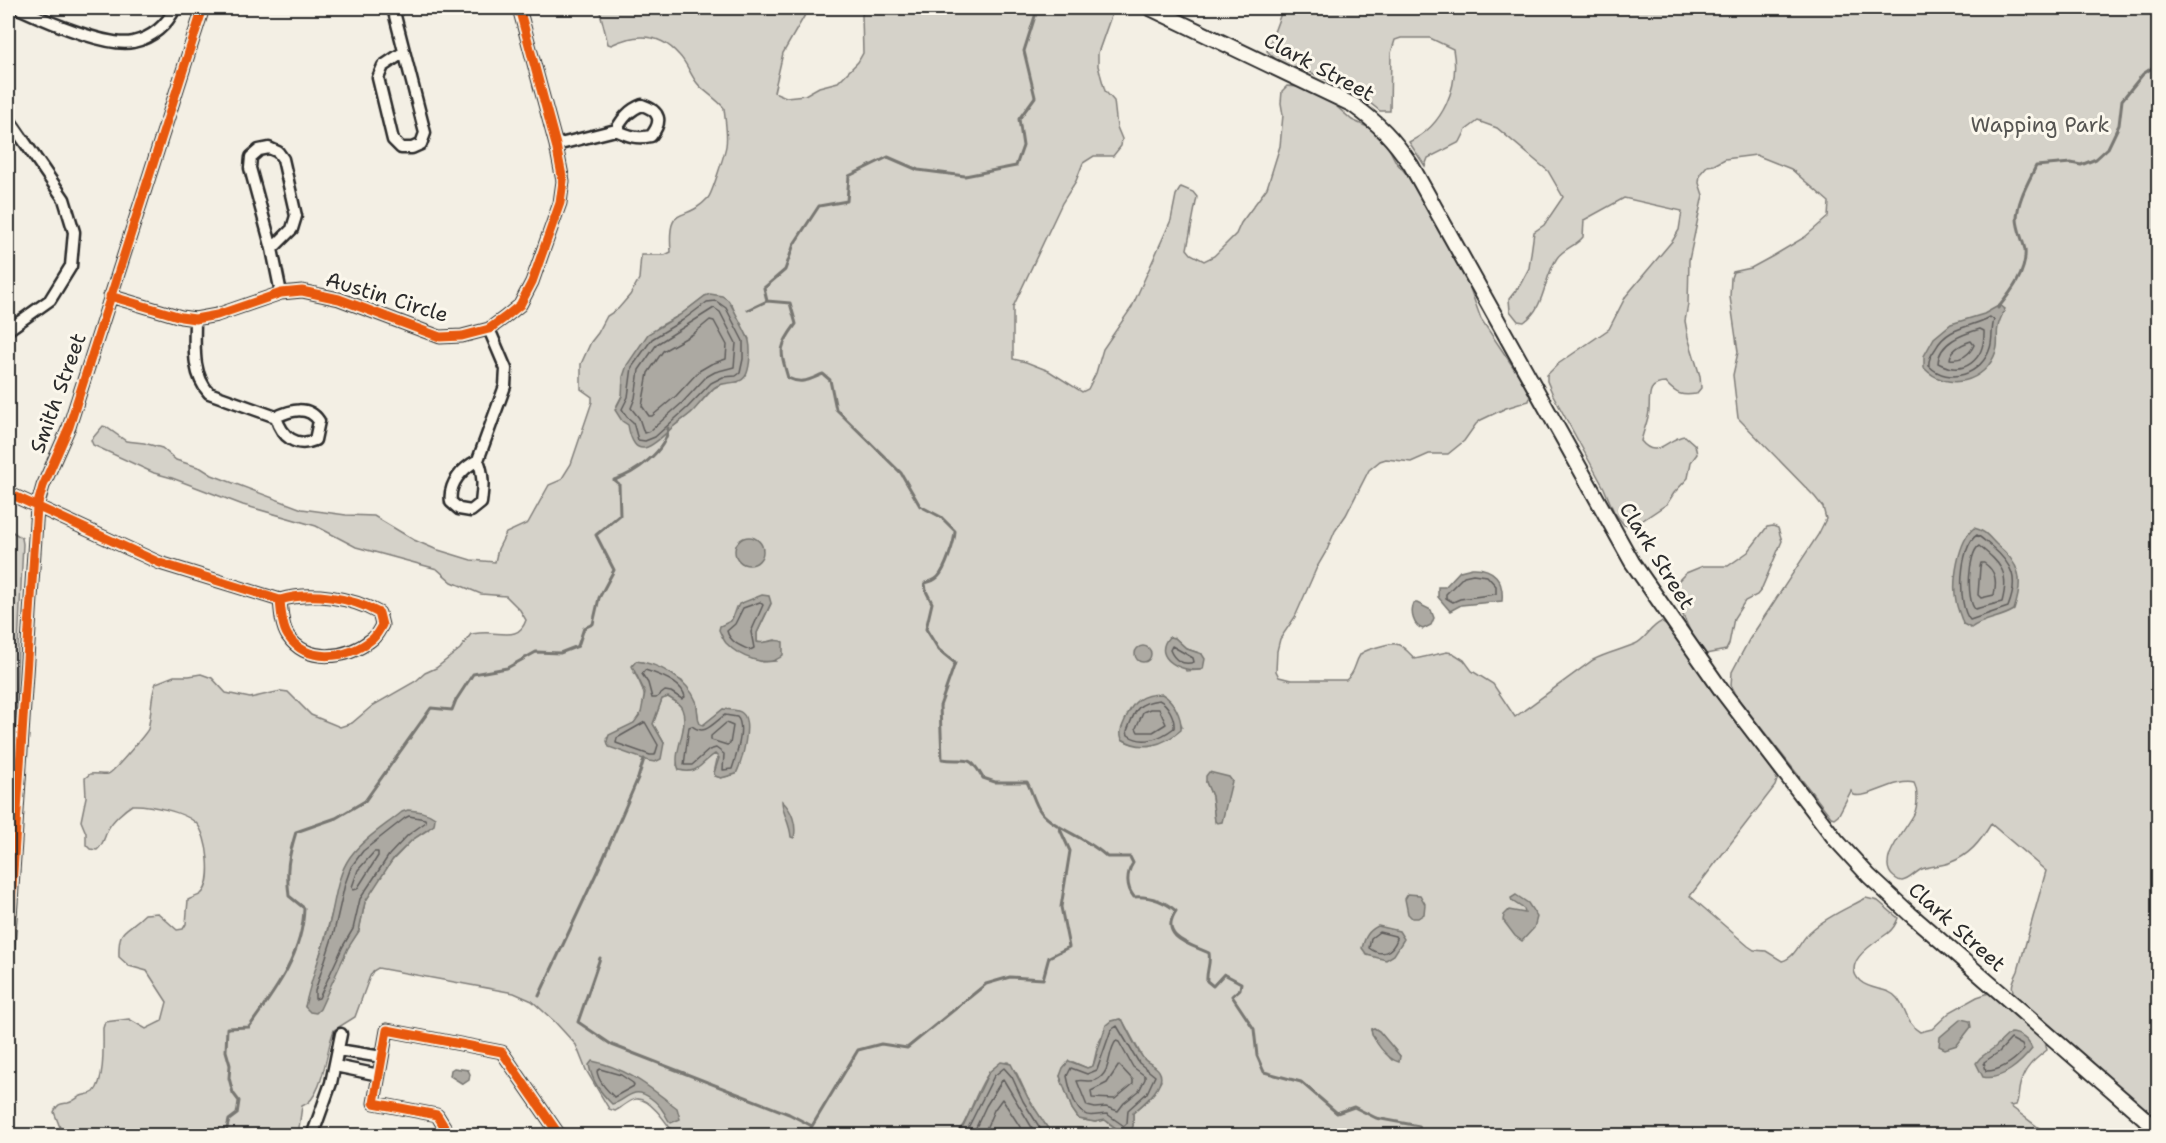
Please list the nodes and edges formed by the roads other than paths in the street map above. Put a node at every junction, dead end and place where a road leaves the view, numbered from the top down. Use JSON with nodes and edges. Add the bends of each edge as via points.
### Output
{"nodes":[{"id":1,"x":18,"y":8,"type":"edge"},
{"id":2,"x":175,"y":8,"type":"edge"},
{"id":3,"x":203,"y":8,"type":"edge"},
{"id":4,"x":393,"y":8,"type":"edge"},
{"id":5,"x":519,"y":8,"type":"edge"},
{"id":6,"x":1150,"y":8,"type":"edge"},
{"id":7,"x":404,"y":52,"type":"junction"},
{"id":8,"x":10,"y":125,"type":"edge"},
{"id":9,"x":616,"y":130,"type":"dead end"},
{"id":10,"x":556,"y":145,"type":"junction"},
{"id":11,"x":272,"y":249,"type":"junction"},
{"id":12,"x":281,"y":293,"type":"junction"},
{"id":13,"x":110,"y":296,"type":"junction"},
{"id":14,"x":195,"y":320,"type":"junction"},
{"id":15,"x":489,"y":329,"type":"junction"},
{"id":16,"x":8,"y":330,"type":"edge"},
{"id":17,"x":276,"y":417,"type":"dead end"},
{"id":18,"x":478,"y":460,"type":"junction"},
{"id":19,"x":8,"y":493,"type":"edge"},
{"id":20,"x":37,"y":507,"type":"junction"},
{"id":21,"x":280,"y":600,"type":"junction"},
{"id":22,"x":8,"y":948,"type":"edge"},
{"id":23,"x":341,"y":1034,"type":"dead end"},
{"id":24,"x":338,"y":1050,"type":"junction"},
{"id":25,"x":382,"y":1057,"type":"junction"},
{"id":26,"x":335,"y":1066,"type":"junction"},
{"id":27,"x":379,"y":1075,"type":"junction"},
{"id":28,"x":2158,"y":1131,"type":"edge"},
{"id":29,"x":312,"y":1136,"type":"edge"},
{"id":30,"x":450,"y":1136,"type":"edge"},
{"id":31,"x":560,"y":1136,"type":"edge"}],
"edges":[{"from":1,"to":2,"type":"street","via":[[118,43],[150,36],[171,17]]},
{"from":3,"to":13,"type":"street","name":"Smith Street"},
{"from":4,"to":7,"type":"street"},
{"from":5,"to":10,"type":"street","name":"Austin Circle"},
{"from":6,"to":28,"type":"main road","name":"Clark Street","via":[[1353,105],[1395,141],[1638,570],[1722,691],[1836,840],[1910,914]]},
{"from":7,"to":7,"type":"street","via":[[425,133],[421,144],[412,148],[401,148],[393,140],[378,78],[383,66]]},
{"from":8,"to":16,"type":"street","via":[[64,199],[74,232],[71,266],[50,300]]},
{"from":9,"to":10,"type":"street"},
{"from":10,"to":15,"type":"street","name":"Austin Circle","via":[[563,181],[560,203],[532,282],[520,305]]},
{"from":11,"to":11,"type":"street","via":[[250,168],[251,157],[269,148],[283,159],[296,216],[292,229]]},
{"from":11,"to":12,"type":"street"},
{"from":12,"to":14,"type":"street","name":"Austin Circle"},
{"from":12,"to":15,"type":"street","name":"Austin Circle","via":[[302,291],[339,299],[440,337]]},
{"from":13,"to":14,"type":"street","name":"Austin Circle"},
{"from":13,"to":20,"type":"street","name":"Smith Street","via":[[69,427]]},
{"from":14,"to":17,"type":"street","via":[[196,371],[201,384],[209,393]]},
{"from":15,"to":18,"type":"street","via":[[506,369],[505,386]]},
{"from":18,"to":18,"type":"street","via":[[469,465],[449,492],[450,502],[459,509],[471,511],[481,503],[483,485]]},
{"from":19,"to":20,"type":"street"},
{"from":20,"to":21,"type":"street","via":[[160,563]]},
{"from":20,"to":22,"type":"street","name":"Smith Street"},
{"from":21,"to":21,"type":"street","via":[[292,596],[330,597],[365,605],[379,613],[382,625],[372,640],[355,649],[337,656],[317,656],[298,647],[287,634]]},
{"from":23,"to":24,"type":"street"},
{"from":24,"to":25,"type":"street"},
{"from":24,"to":26,"type":"street"},
{"from":25,"to":27,"type":"street"},
{"from":25,"to":31,"type":"street","via":[[387,1030],[502,1052]]},
{"from":26,"to":27,"type":"street"},
{"from":26,"to":29,"type":"street"},
{"from":27,"to":30,"type":"street","via":[[374,1103],[437,1115]]}]}
